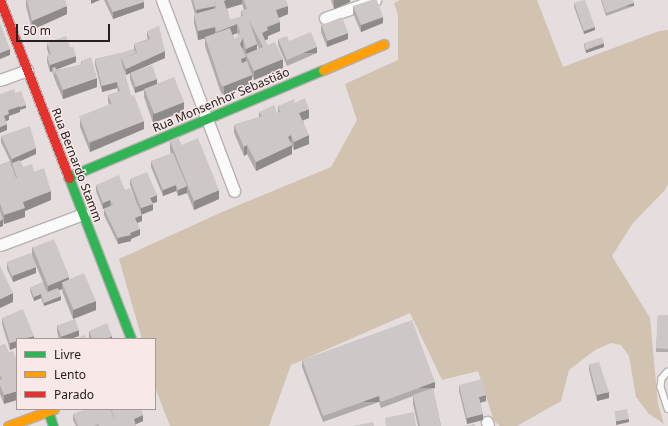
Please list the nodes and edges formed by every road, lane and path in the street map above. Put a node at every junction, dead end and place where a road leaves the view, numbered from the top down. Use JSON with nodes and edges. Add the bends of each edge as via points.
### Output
{"nodes":[{"id":1,"x":0,"y":0,"type":"edge"},
{"id":2,"x":162,"y":0,"type":"edge"},
{"id":3,"x":375,"y":0,"type":"edge"},
{"id":4,"x":325,"y":18,"type":"dead end"},
{"id":5,"x":384,"y":44,"type":"dead end"},
{"id":6,"x":27,"y":70,"type":"junction"},
{"id":7,"x":0,"y":80,"type":"edge"},
{"id":8,"x":207,"y":119,"type":"junction"},
{"id":9,"x":68,"y":178,"type":"junction"},
{"id":10,"x":234,"y":191,"type":"dead end"},
{"id":11,"x":83,"y":214,"type":"junction"},
{"id":12,"x":0,"y":245,"type":"edge"},
{"id":13,"x":131,"y":338,"type":"edge"},
{"id":14,"x":668,"y":372,"type":"edge"},
{"id":15,"x":668,"y":409,"type":"edge"},
{"id":16,"x":51,"y":410,"type":"edge"},
{"id":17,"x":8,"y":426,"type":"edge"},
{"id":18,"x":54,"y":426,"type":"edge"}],
"edges":[{"from":1,"to":6,"type":"street","name":"Rua Bernardo Stamm"},
{"from":2,"to":8,"type":"street"},
{"from":3,"to":4,"type":"street"},
{"from":5,"to":8,"type":"street","name":"Rua Monsenhor Sebastião"},
{"from":6,"to":7,"type":"street"},
{"from":6,"to":9,"type":"street","name":"Rua Bernardo Stamm"},
{"from":8,"to":9,"type":"street","name":"Rua Monsenhor Sebastião"},
{"from":8,"to":10,"type":"street"},
{"from":9,"to":11,"type":"street","name":"Rua Bernardo Stamm"},
{"from":11,"to":12,"type":"street"},
{"from":11,"to":13,"type":"street","name":"Rua Bernardo Stamm"},
{"from":14,"to":15,"type":"lane","via":[[662,379],[661,387]]},
{"from":16,"to":17,"type":"street"},
{"from":16,"to":18,"type":"street"}]}
